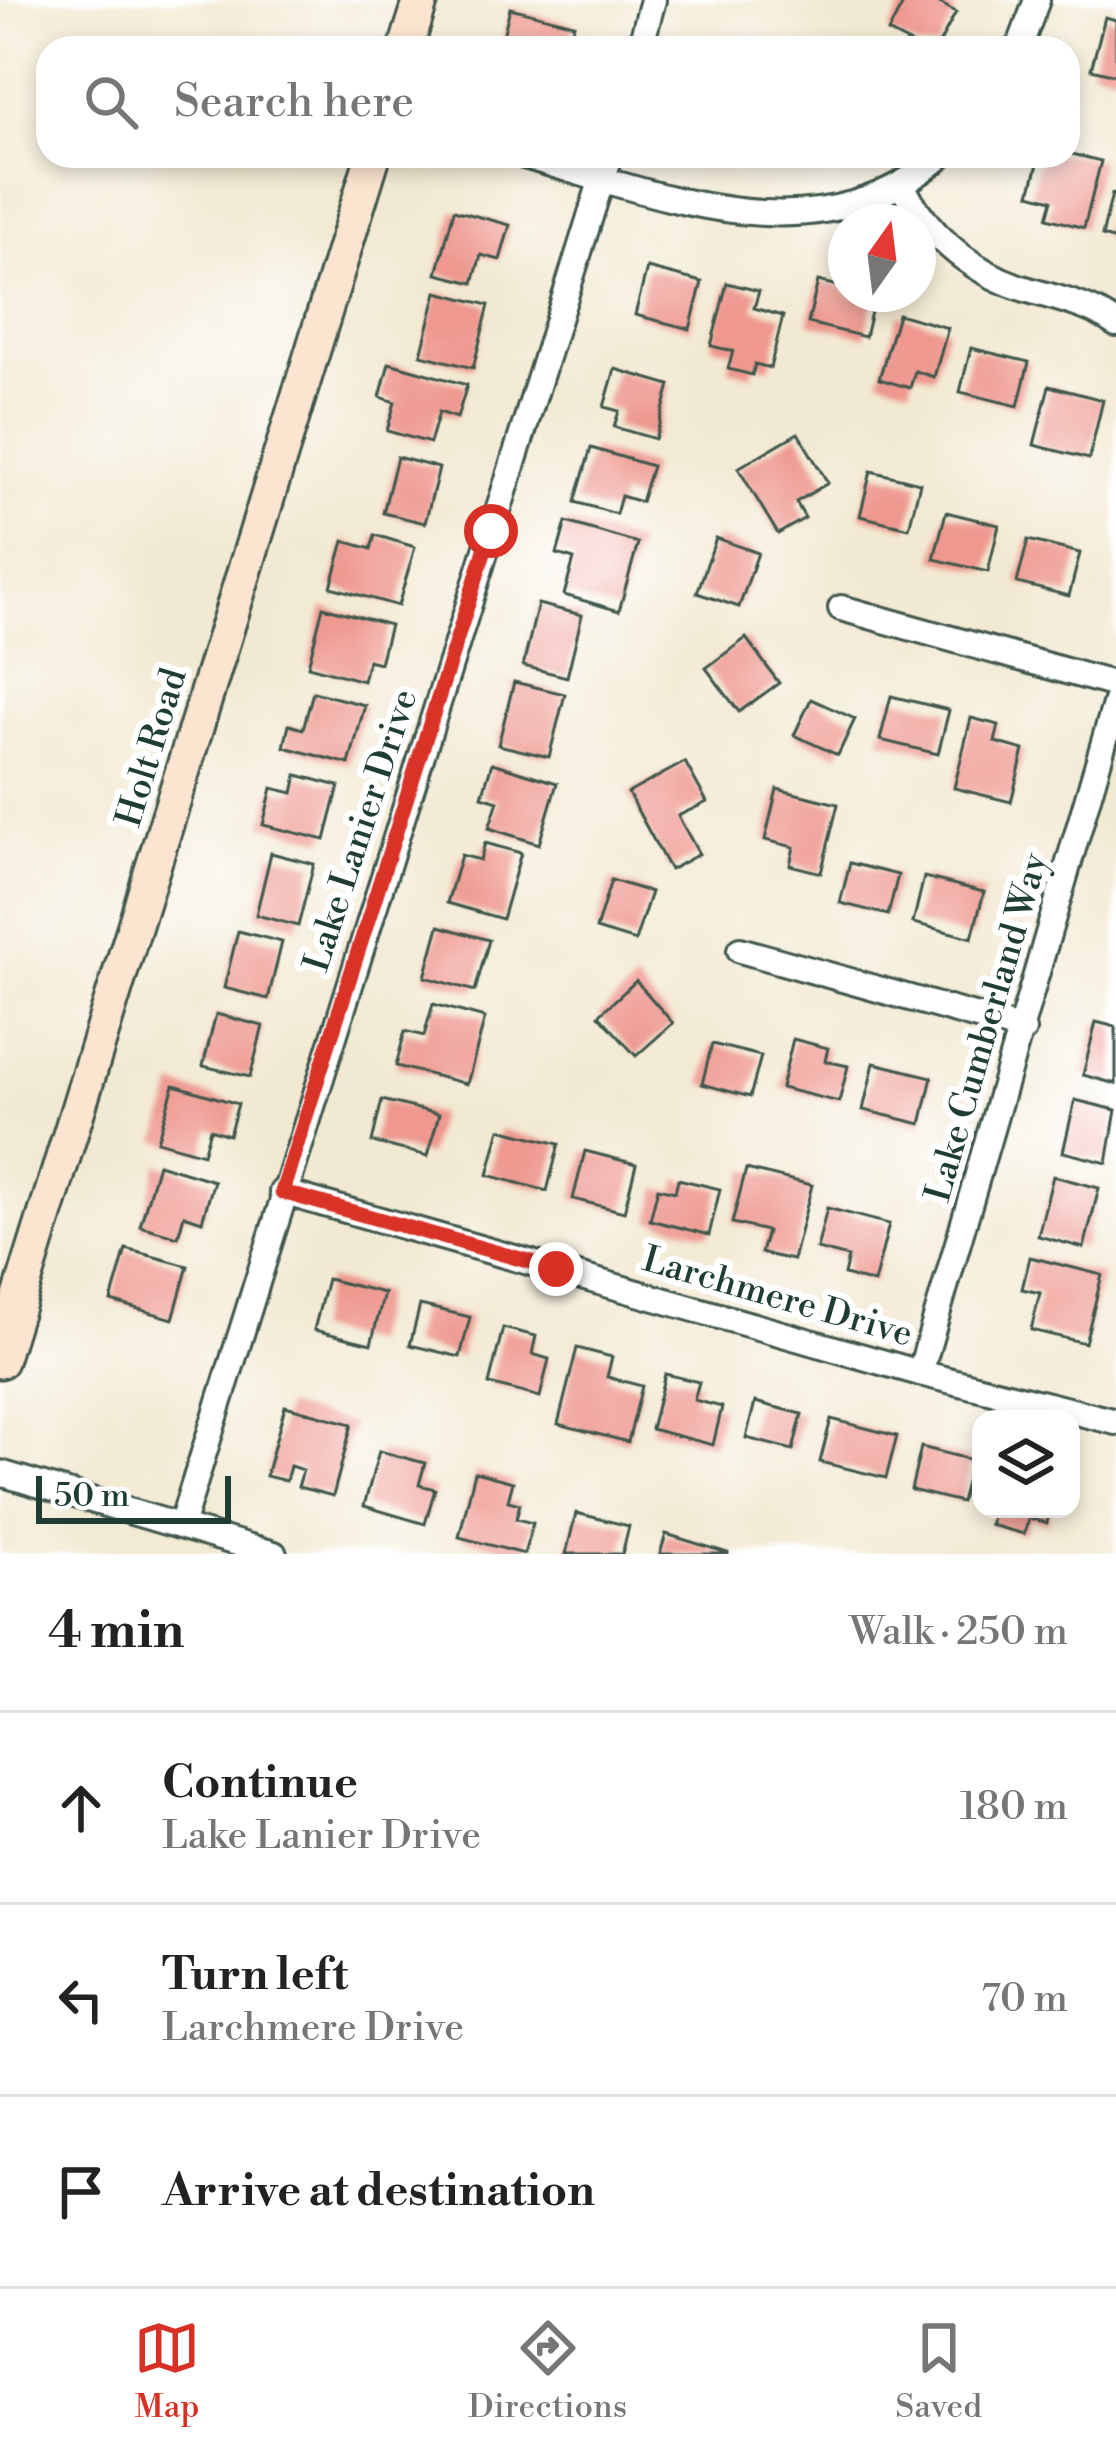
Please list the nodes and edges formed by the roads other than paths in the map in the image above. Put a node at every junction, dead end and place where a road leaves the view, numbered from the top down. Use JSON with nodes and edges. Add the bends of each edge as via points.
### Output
{"nodes":[{"id":1,"x":421,"y":0,"type":"edge"},
{"id":2,"x":653,"y":0,"type":"edge"},
{"id":3,"x":1036,"y":0,"type":"edge"},
{"id":4,"x":410,"y":36,"type":"edge"},
{"id":5,"x":643,"y":36,"type":"edge"},
{"id":6,"x":1023,"y":36,"type":"edge"},
{"id":7,"x":370,"y":168,"type":"edge"},
{"id":8,"x":606,"y":168,"type":"edge"},
{"id":9,"x":608,"y":168,"type":"edge"},
{"id":10,"x":924,"y":168,"type":"edge"},
{"id":11,"x":901,"y":184,"type":"junction"},
{"id":12,"x":1116,"y":324,"type":"edge"},
{"id":13,"x":841,"y":608,"type":"dead end"},
{"id":14,"x":1116,"y":686,"type":"edge"},
{"id":15,"x":1116,"y":701,"type":"edge"},
{"id":16,"x":740,"y":950,"type":"dead end"},
{"id":17,"x":1023,"y":1030,"type":"junction"},
{"id":18,"x":282,"y":1192,"type":"junction"},
{"id":19,"x":0,"y":1361,"type":"edge"},
{"id":20,"x":920,"y":1373,"type":"junction"},
{"id":21,"x":1116,"y":1422,"type":"edge"},
{"id":22,"x":0,"y":1473,"type":"edge"},
{"id":23,"x":181,"y":1526,"type":"junction"},
{"id":24,"x":274,"y":1554,"type":"edge"}],
"edges":[{"from":1,"to":4,"type":"main road"},
{"from":2,"to":5,"type":"street"},
{"from":3,"to":6,"type":"street"},
{"from":7,"to":19,"type":"main road","name":"Holt Road"},
{"from":8,"to":18,"type":"street","name":"Lake Lanier Drive"},
{"from":9,"to":11,"type":"street","via":[[700,206],[752,215],[802,214]]},
{"from":10,"to":11,"type":"street"},
{"from":11,"to":12,"type":"street","via":[[954,254]]},
{"from":13,"to":14,"type":"street"},
{"from":15,"to":17,"type":"street","name":"Lake Cumberland Way"},
{"from":16,"to":17,"type":"street"},
{"from":17,"to":20,"type":"street","name":"Lake Cumberland Way"},
{"from":18,"to":20,"type":"street","name":"Larchmere Drive"},
{"from":18,"to":23,"type":"street","name":"Lake Lanier Drive"},
{"from":20,"to":21,"type":"street","name":"Larchmere Drive"},
{"from":22,"to":23,"type":"street"},
{"from":23,"to":24,"type":"street"}]}
